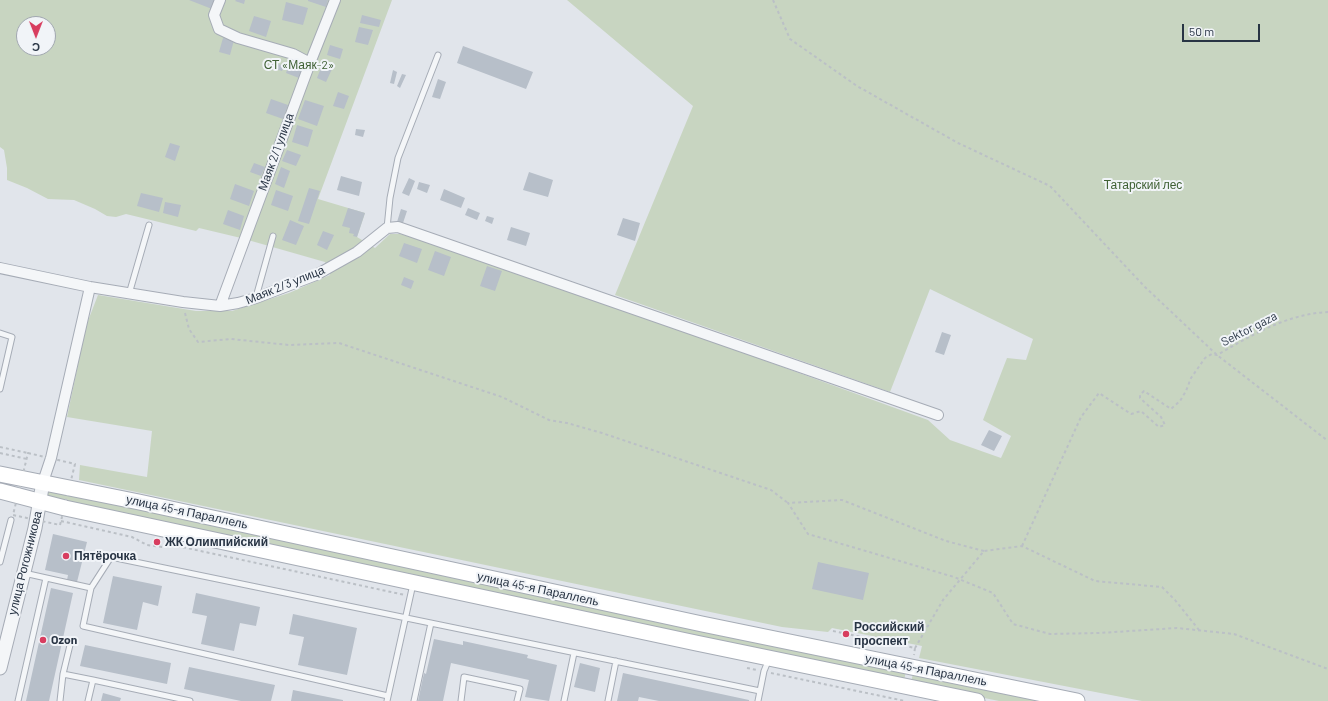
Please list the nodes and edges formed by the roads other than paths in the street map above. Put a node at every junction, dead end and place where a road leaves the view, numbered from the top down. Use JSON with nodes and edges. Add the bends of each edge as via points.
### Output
{"nodes":[{"id":1,"x":220,"y":0,"type":"edge"},
{"id":2,"x":335,"y":0,"type":"edge"},
{"id":3,"x":438,"y":55,"type":"dead end"},
{"id":4,"x":310,"y":62,"type":"junction"},
{"id":5,"x":149,"y":225,"type":"dead end"},
{"id":6,"x":387,"y":228,"type":"junction"},
{"id":7,"x":273,"y":236,"type":"dead end"},
{"id":8,"x":0,"y":268,"type":"edge"},
{"id":9,"x":90,"y":287,"type":"junction"},
{"id":10,"x":129,"y":294,"type":"junction"},
{"id":11,"x":256,"y":298,"type":"junction"},
{"id":12,"x":220,"y":306,"type":"junction"},
{"id":13,"x":0,"y":333,"type":"edge"},
{"id":14,"x":0,"y":390,"type":"edge"},
{"id":15,"x":938,"y":415,"type":"dead end"},
{"id":16,"x":0,"y":474,"type":"edge"},
{"id":17,"x":43,"y":482,"type":"junction"},
{"id":18,"x":0,"y":491,"type":"edge"},
{"id":19,"x":40,"y":502,"type":"junction"},
{"id":20,"x":11,"y":520,"type":"dead end"},
{"id":21,"x":0,"y":562,"type":"edge"},
{"id":22,"x":23,"y":573,"type":"junction"},
{"id":23,"x":46,"y":578,"type":"junction"},
{"id":24,"x":91,"y":588,"type":"junction"},
{"id":25,"x":412,"y":589,"type":"junction"},
{"id":26,"x":406,"y":618,"type":"junction"},
{"id":27,"x":431,"y":623,"type":"junction"},
{"id":28,"x":71,"y":641,"type":"dead end"},
{"id":29,"x":574,"y":653,"type":"junction"},
{"id":30,"x":616,"y":661,"type":"junction"},
{"id":31,"x":767,"y":665,"type":"junction"},
{"id":32,"x":0,"y":668,"type":"edge"},
{"id":33,"x":63,"y":674,"type":"junction"},
{"id":34,"x":93,"y":680,"type":"junction"},
{"id":35,"x":760,"y":691,"type":"junction"},
{"id":36,"x":925,"y":696,"type":"edge"},
{"id":37,"x":387,"y":698,"type":"edge"},
{"id":38,"x":18,"y":701,"type":"edge"},
{"id":39,"x":60,"y":701,"type":"edge"},
{"id":40,"x":88,"y":701,"type":"edge"},
{"id":41,"x":190,"y":701,"type":"edge"},
{"id":42,"x":414,"y":701,"type":"edge"},
{"id":43,"x":461,"y":701,"type":"edge"},
{"id":44,"x":517,"y":701,"type":"edge"},
{"id":45,"x":564,"y":701,"type":"edge"},
{"id":46,"x":608,"y":701,"type":"edge"},
{"id":47,"x":758,"y":701,"type":"edge"},
{"id":48,"x":977,"y":701,"type":"edge"},
{"id":49,"x":1077,"y":701,"type":"edge"}],
"edges":[{"from":1,"to":4,"type":"street","via":[[214,15],[219,29]]},
{"from":2,"to":4,"type":"street","name":"Маяк 2/1 улица"},
{"from":3,"to":6,"type":"lane","via":[[398,158]]},
{"from":4,"to":12,"type":"street","name":"Маяк 2/1 улица"},
{"from":5,"to":10,"type":"lane"},
{"from":6,"to":11,"type":"street","name":"Маяк 2/3 улица","via":[[357,252],[316,275]]},
{"from":6,"to":15,"type":"street","via":[[398,227]]},
{"from":7,"to":11,"type":"lane"},
{"from":8,"to":9,"type":"street","name":"Маяк 2/3 улица"},
{"from":9,"to":10,"type":"street","name":"Маяк 2/3 улица"},
{"from":9,"to":17,"type":"street"},
{"from":10,"to":12,"type":"street","name":"Маяк 2/3 улица"},
{"from":11,"to":12,"type":"street","name":"Маяк 2/3 улица"},
{"from":13,"to":14,"type":"lane","via":[[12,337]]},
{"from":16,"to":17,"type":"main road","name":"улица 45-я Параллель"},
{"from":17,"to":19,"type":"street","name":"улица Рогожникова"},
{"from":17,"to":49,"type":"main road","name":"улица 45-я Параллель","via":[[702,624]]},
{"from":18,"to":19,"type":"main road","name":"улица 45-я Параллель"},
{"from":19,"to":22,"type":"street","name":"улица Рогожникова"},
{"from":19,"to":25,"type":"main road","name":"улица 45-я Параллель"},
{"from":20,"to":21,"type":"lane"},
{"from":22,"to":23,"type":"lane"},
{"from":22,"to":32,"type":"street","name":"улица Рогожникова"},
{"from":23,"to":24,"type":"lane"},
{"from":23,"to":38,"type":"lane"},
{"from":24,"to":26,"type":"lane","via":[[111,557]]},
{"from":24,"to":37,"type":"lane","via":[[83,626]]},
{"from":25,"to":26,"type":"lane"},
{"from":25,"to":31,"type":"main road","name":"улица 45-я Параллель"},
{"from":26,"to":27,"type":"lane"},
{"from":26,"to":37,"type":"lane"},
{"from":27,"to":29,"type":"lane"},
{"from":27,"to":42,"type":"lane"},
{"from":28,"to":33,"type":"lane"},
{"from":29,"to":30,"type":"lane"},
{"from":29,"to":45,"type":"lane"},
{"from":30,"to":35,"type":"lane"},
{"from":30,"to":46,"type":"lane"},
{"from":31,"to":35,"type":"lane"},
{"from":31,"to":36,"type":"main road","name":"улица 45-я Параллель"},
{"from":33,"to":34,"type":"lane"},
{"from":33,"to":39,"type":"lane"},
{"from":34,"to":40,"type":"lane"},
{"from":34,"to":41,"type":"lane"},
{"from":35,"to":47,"type":"lane"},
{"from":36,"to":48,"type":"main road","name":"улица 45-я Параллель"},
{"from":43,"to":44,"type":"lane","via":[[464,678],[520,689]]}]}
